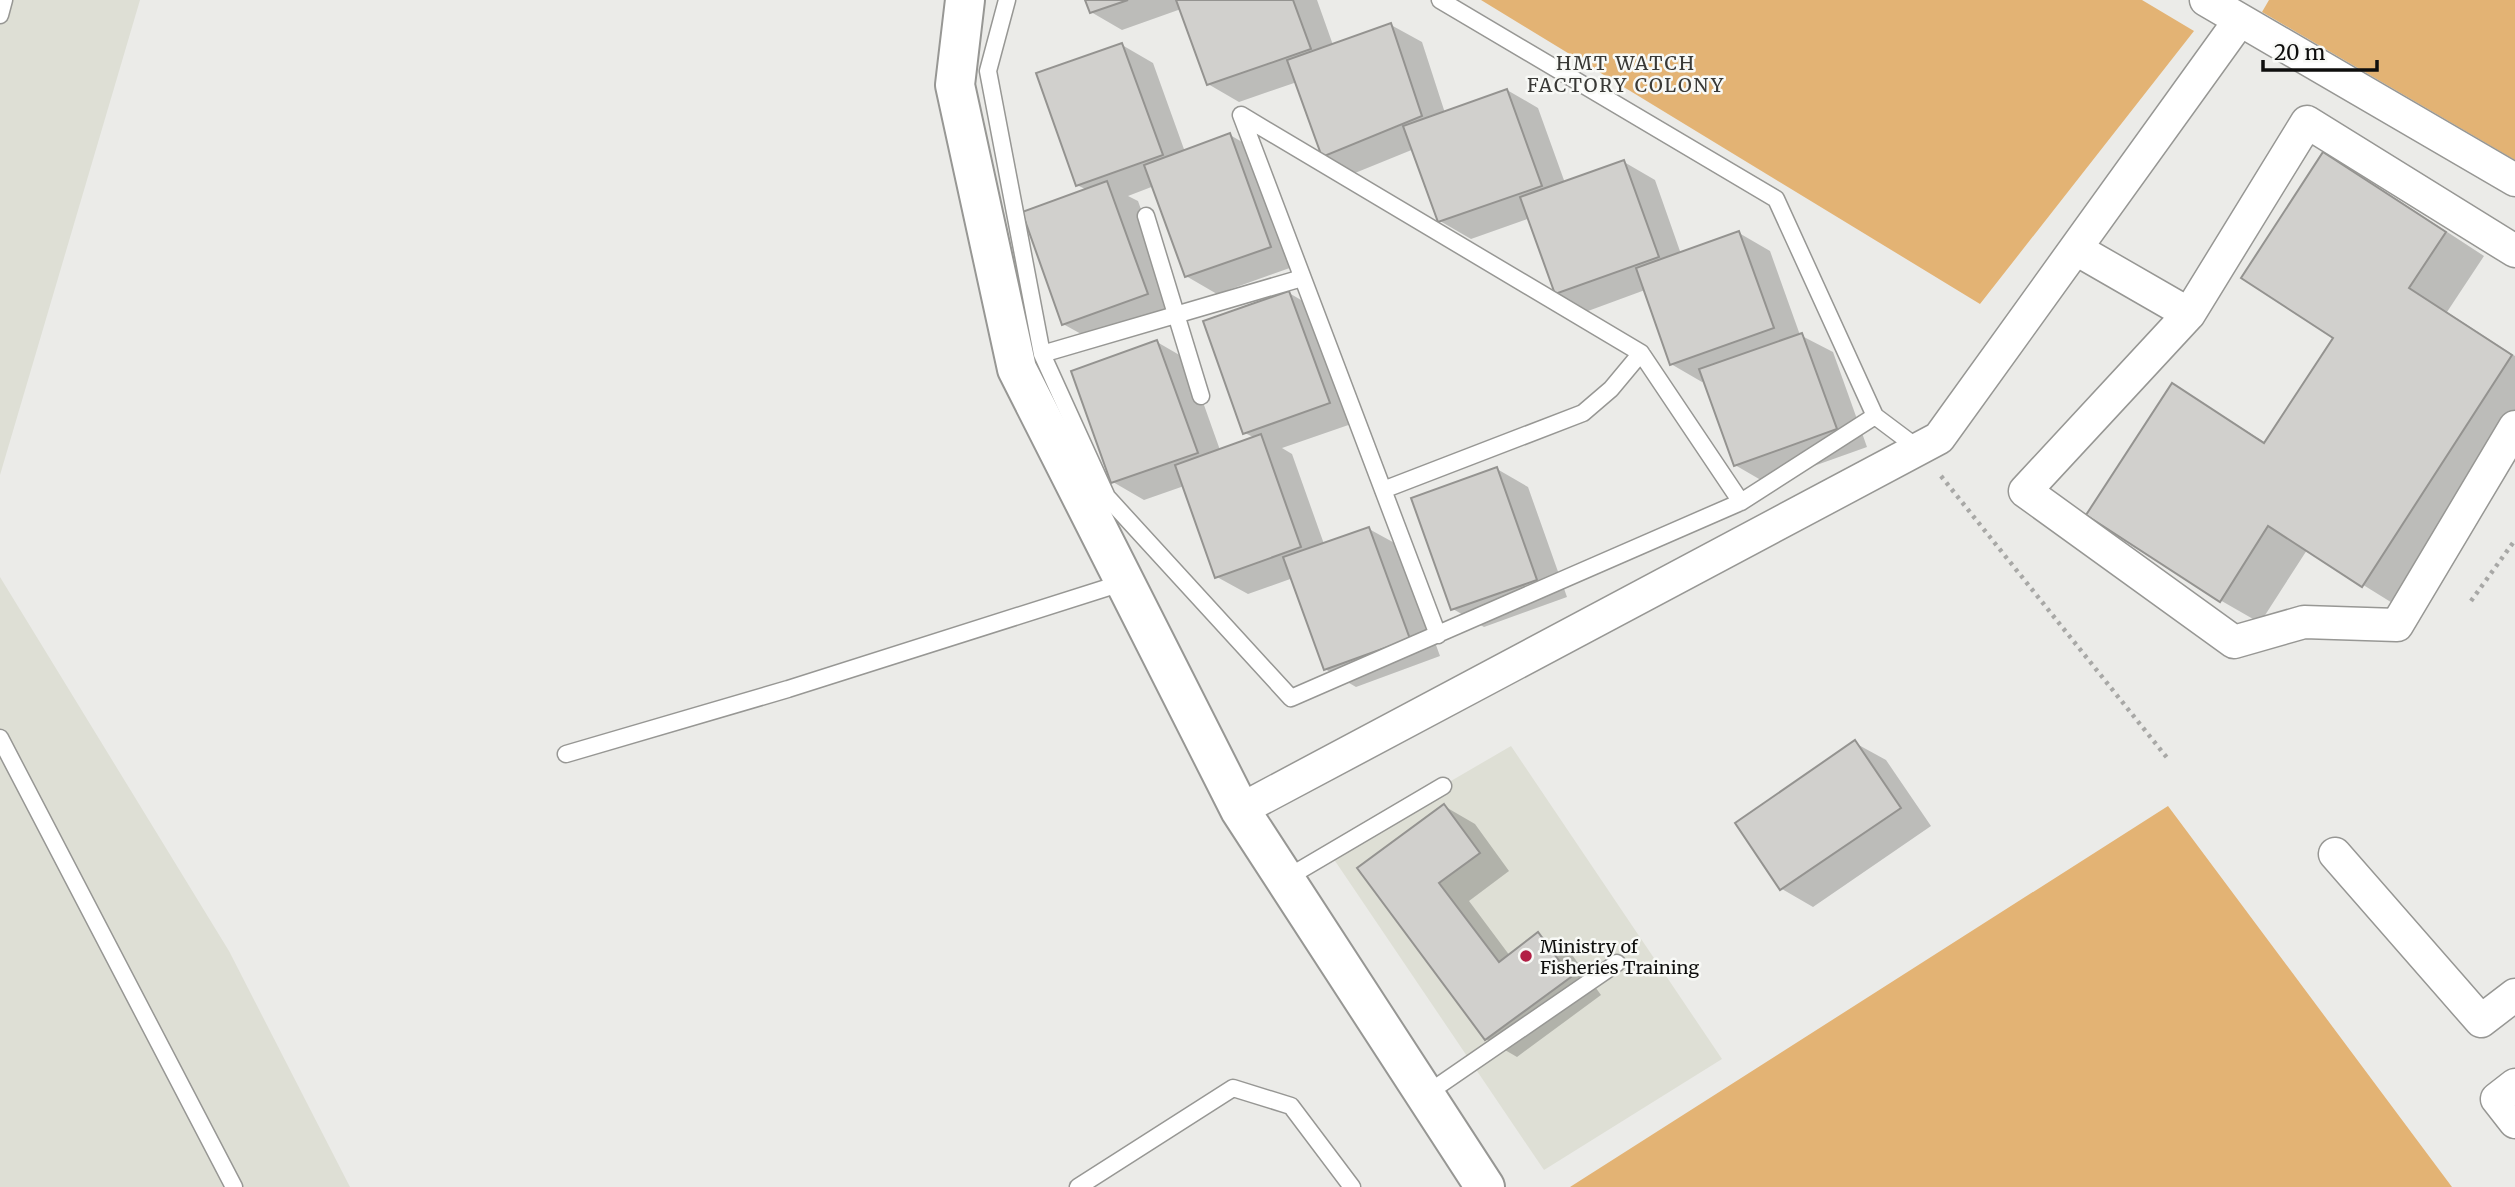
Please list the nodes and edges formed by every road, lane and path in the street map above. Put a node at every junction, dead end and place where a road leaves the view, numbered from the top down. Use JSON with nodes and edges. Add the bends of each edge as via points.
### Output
{"nodes":[{"id":1,"x":4,"y":0,"type":"edge"},
{"id":2,"x":965,"y":0,"type":"edge"},
{"id":3,"x":1007,"y":0,"type":"edge"},
{"id":4,"x":1440,"y":0,"type":"edge"},
{"id":5,"x":2206,"y":0,"type":"edge"},
{"id":6,"x":0,"y":15,"type":"edge"},
{"id":7,"x":2240,"y":20,"type":"junction"},
{"id":8,"x":2515,"y":180,"type":"edge"},
{"id":9,"x":1146,"y":216,"type":"dead end"},
{"id":10,"x":2076,"y":249,"type":"junction"},
{"id":11,"x":2515,"y":251,"type":"edge"},
{"id":12,"x":1302,"y":278,"type":"junction"},
{"id":13,"x":1176,"y":314,"type":"junction"},
{"id":14,"x":2189,"y":314,"type":"junction"},
{"id":15,"x":1641,"y":353,"type":"junction"},
{"id":16,"x":1042,"y":354,"type":"junction"},
{"id":17,"x":1200,"y":397,"type":"dead end"},
{"id":18,"x":1875,"y":416,"type":"junction"},
{"id":19,"x":2515,"y":427,"type":"edge"},
{"id":20,"x":1919,"y":449,"type":"junction"},
{"id":21,"x":1383,"y":490,"type":"junction"},
{"id":22,"x":1741,"y":502,"type":"junction"},
{"id":23,"x":2515,"y":540,"type":"edge"},
{"id":24,"x":1125,"y":582,"type":"junction"},
{"id":25,"x":2471,"y":601,"type":"dead end"},
{"id":26,"x":1438,"y":635,"type":"junction"},
{"id":27,"x":0,"y":738,"type":"edge"},
{"id":28,"x":566,"y":754,"type":"dead end"},
{"id":29,"x":2168,"y":759,"type":"dead end"},
{"id":30,"x":1443,"y":786,"type":"dead end"},
{"id":31,"x":1240,"y":810,"type":"junction"},
{"id":32,"x":2335,"y":855,"type":"dead end"},
{"id":33,"x":1285,"y":879,"type":"junction"},
{"id":34,"x":1617,"y":963,"type":"dead end"},
{"id":35,"x":2515,"y":995,"type":"edge"},
{"id":36,"x":2515,"y":1085,"type":"edge"},
{"id":37,"x":1425,"y":1095,"type":"junction"},
{"id":38,"x":2515,"y":1122,"type":"edge"},
{"id":39,"x":234,"y":1187,"type":"edge"},
{"id":40,"x":1078,"y":1187,"type":"edge"},
{"id":41,"x":1352,"y":1187,"type":"edge"},
{"id":42,"x":1485,"y":1187,"type":"edge"}],
"edges":[{"from":1,"to":6,"type":"lane"},
{"from":2,"to":24,"type":"street","via":[[955,85],[1017,369]]},
{"from":3,"to":16,"type":"lane","via":[[988,71]]},
{"from":4,"to":18,"type":"lane","via":[[1776,199]]},
{"from":5,"to":7,"type":"street"},
{"from":7,"to":8,"type":"street"},
{"from":7,"to":10,"type":"street"},
{"from":9,"to":13,"type":"lane"},
{"from":10,"to":14,"type":"street"},
{"from":10,"to":20,"type":"street","via":[[1940,438]]},
{"from":11,"to":14,"type":"street","via":[[2307,122]]},
{"from":12,"to":13,"type":"lane"},
{"from":12,"to":15,"type":"lane","via":[[1241,115]]},
{"from":12,"to":21,"type":"lane"},
{"from":13,"to":16,"type":"lane"},
{"from":13,"to":17,"type":"lane"},
{"from":14,"to":19,"type":"street","via":[[2025,491],[2234,642],[2304,622],[2397,625]]},
{"from":15,"to":21,"type":"lane","via":[[1611,390],[1583,413]]},
{"from":15,"to":22,"type":"lane"},
{"from":16,"to":26,"type":"lane","via":[[1107,498],[1291,698]]},
{"from":18,"to":20,"type":"lane"},
{"from":18,"to":22,"type":"lane"},
{"from":20,"to":29,"type":"path"},
{"from":20,"to":31,"type":"street"},
{"from":21,"to":26,"type":"lane"},
{"from":22,"to":26,"type":"lane"},
{"from":23,"to":25,"type":"path"},
{"from":24,"to":28,"type":"lane"},
{"from":24,"to":31,"type":"street"},
{"from":27,"to":39,"type":"lane"},
{"from":30,"to":33,"type":"lane"},
{"from":31,"to":33,"type":"street"},
{"from":32,"to":35,"type":"street","via":[[2481,1021]]},
{"from":33,"to":37,"type":"street"},
{"from":34,"to":37,"type":"lane"},
{"from":36,"to":38,"type":"street","via":[[2497,1099]]},
{"from":37,"to":42,"type":"street"},
{"from":40,"to":41,"type":"lane","via":[[1233,1087],[1291,1106]]}]}
